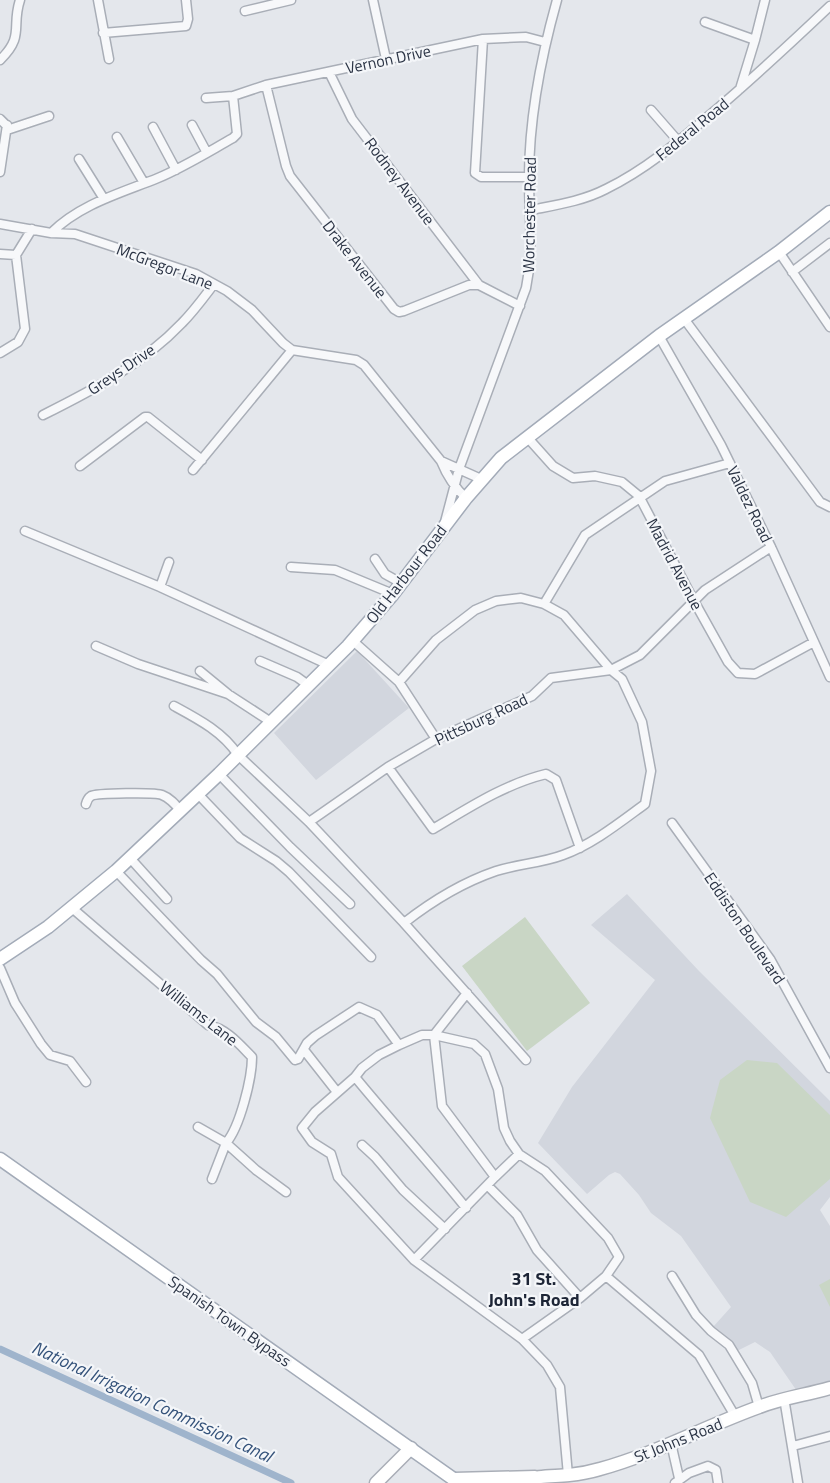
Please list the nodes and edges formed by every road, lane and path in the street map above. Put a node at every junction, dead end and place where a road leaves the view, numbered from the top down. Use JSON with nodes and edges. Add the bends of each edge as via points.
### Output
{"nodes":[{"id":1,"x":20,"y":0,"type":"edge"},
{"id":2,"x":98,"y":0,"type":"edge"},
{"id":3,"x":186,"y":0,"type":"edge"},
{"id":4,"x":291,"y":0,"type":"edge"},
{"id":5,"x":373,"y":0,"type":"edge"},
{"id":6,"x":557,"y":0,"type":"edge"},
{"id":7,"x":765,"y":0,"type":"edge"},
{"id":8,"x":830,"y":6,"type":"edge"},
{"id":9,"x":245,"y":11,"type":"dead end"},
{"id":10,"x":705,"y":22,"type":"dead end"},
{"id":11,"x":103,"y":33,"type":"junction"},
{"id":12,"x":483,"y":39,"type":"junction"},
{"id":13,"x":755,"y":40,"type":"junction"},
{"id":14,"x":546,"y":42,"type":"junction"},
{"id":15,"x":109,"y":59,"type":"dead end"},
{"id":16,"x":386,"y":59,"type":"junction"},
{"id":17,"x":0,"y":60,"type":"edge"},
{"id":18,"x":329,"y":72,"type":"junction"},
{"id":19,"x":266,"y":85,"type":"junction"},
{"id":20,"x":739,"y":90,"type":"junction"},
{"id":21,"x":233,"y":96,"type":"junction"},
{"id":22,"x":206,"y":98,"type":"dead end"},
{"id":23,"x":651,"y":110,"type":"dead end"},
{"id":24,"x":49,"y":116,"type":"dead end"},
{"id":25,"x":3,"y":122,"type":"edge"},
{"id":26,"x":192,"y":125,"type":"dead end"},
{"id":27,"x":153,"y":127,"type":"dead end"},
{"id":28,"x":117,"y":137,"type":"dead end"},
{"id":29,"x":679,"y":142,"type":"junction"},
{"id":30,"x":207,"y":153,"type":"junction"},
{"id":31,"x":79,"y":159,"type":"dead end"},
{"id":32,"x":176,"y":170,"type":"junction"},
{"id":33,"x":0,"y":172,"type":"edge"},
{"id":34,"x":529,"y":177,"type":"junction"},
{"id":35,"x":144,"y":183,"type":"junction"},
{"id":36,"x":104,"y":199,"type":"junction"},
{"id":37,"x":531,"y":210,"type":"junction"},
{"id":38,"x":830,"y":212,"type":"edge"},
{"id":39,"x":0,"y":224,"type":"edge"},
{"id":40,"x":32,"y":229,"type":"junction"},
{"id":41,"x":51,"y":233,"type":"junction"},
{"id":42,"x":830,"y":243,"type":"edge"},
{"id":43,"x":779,"y":252,"type":"junction"},
{"id":44,"x":0,"y":254,"type":"edge"},
{"id":45,"x":16,"y":255,"type":"junction"},
{"id":46,"x":792,"y":272,"type":"junction"},
{"id":47,"x":214,"y":284,"type":"junction"},
{"id":48,"x":479,"y":285,"type":"junction"},
{"id":49,"x":520,"y":306,"type":"junction"},
{"id":50,"x":685,"y":320,"type":"junction"},
{"id":51,"x":830,"y":327,"type":"edge"},
{"id":52,"x":659,"y":336,"type":"junction"},
{"id":53,"x":292,"y":350,"type":"junction"},
{"id":54,"x":0,"y":353,"type":"edge"},
{"id":55,"x":43,"y":416,"type":"dead end"},
{"id":56,"x":527,"y":437,"type":"junction"},
{"id":57,"x":202,"y":460,"type":"junction"},
{"id":58,"x":441,"y":461,"type":"junction"},
{"id":59,"x":730,"y":463,"type":"junction"},
{"id":60,"x":80,"y":466,"type":"dead end"},
{"id":61,"x":459,"y":469,"type":"junction"},
{"id":62,"x":193,"y":470,"type":"dead end"},
{"id":63,"x":481,"y":479,"type":"junction"},
{"id":64,"x":454,"y":486,"type":"junction"},
{"id":65,"x":639,"y":496,"type":"junction"},
{"id":66,"x":466,"y":498,"type":"junction"},
{"id":67,"x":830,"y":507,"type":"edge"},
{"id":68,"x":444,"y":527,"type":"junction"},
{"id":69,"x":25,"y":531,"type":"dead end"},
{"id":70,"x":771,"y":547,"type":"junction"},
{"id":71,"x":375,"y":560,"type":"dead end"},
{"id":72,"x":169,"y":562,"type":"dead end"},
{"id":73,"x":291,"y":567,"type":"dead end"},
{"id":74,"x":401,"y":583,"type":"junction"},
{"id":75,"x":160,"y":587,"type":"junction"},
{"id":76,"x":393,"y":594,"type":"junction"},
{"id":77,"x":694,"y":601,"type":"junction"},
{"id":78,"x":544,"y":604,"type":"junction"},
{"id":79,"x":353,"y":641,"type":"junction"},
{"id":80,"x":814,"y":642,"type":"junction"},
{"id":81,"x":96,"y":646,"type":"dead end"},
{"id":82,"x":260,"y":661,"type":"dead end"},
{"id":83,"x":329,"y":665,"type":"junction"},
{"id":84,"x":611,"y":670,"type":"junction"},
{"id":85,"x":200,"y":671,"type":"dead end"},
{"id":86,"x":830,"y":677,"type":"edge"},
{"id":87,"x":399,"y":682,"type":"junction"},
{"id":88,"x":309,"y":685,"type":"junction"},
{"id":89,"x":228,"y":694,"type":"junction"},
{"id":90,"x":174,"y":706,"type":"dead end"},
{"id":91,"x":271,"y":722,"type":"junction"},
{"id":92,"x":436,"y":739,"type":"junction"},
{"id":93,"x":238,"y":754,"type":"junction"},
{"id":94,"x":388,"y":767,"type":"junction"},
{"id":95,"x":219,"y":774,"type":"junction"},
{"id":96,"x":198,"y":794,"type":"junction"},
{"id":97,"x":86,"y":804,"type":"dead end"},
{"id":98,"x":180,"y":810,"type":"junction"},
{"id":99,"x":309,"y":822,"type":"junction"},
{"id":100,"x":672,"y":823,"type":"dead end"},
{"id":101,"x":580,"y":848,"type":"junction"},
{"id":102,"x":130,"y":858,"type":"junction"},
{"id":103,"x":116,"y":871,"type":"junction"},
{"id":104,"x":167,"y":899,"type":"dead end"},
{"id":105,"x":350,"y":904,"type":"dead end"},
{"id":106,"x":72,"y":908,"type":"junction"},
{"id":107,"x":404,"y":922,"type":"junction"},
{"id":108,"x":371,"y":957,"type":"dead end"},
{"id":109,"x":0,"y":959,"type":"edge"},
{"id":110,"x":0,"y":968,"type":"edge"},
{"id":111,"x":466,"y":993,"type":"junction"},
{"id":112,"x":434,"y":1035,"type":"junction"},
{"id":113,"x":399,"y":1045,"type":"junction"},
{"id":114,"x":304,"y":1050,"type":"junction"},
{"id":115,"x":526,"y":1060,"type":"dead end"},
{"id":116,"x":830,"y":1068,"type":"edge"},
{"id":117,"x":355,"y":1077,"type":"junction"},
{"id":118,"x":86,"y":1082,"type":"dead end"},
{"id":119,"x":337,"y":1092,"type":"junction"},
{"id":120,"x":198,"y":1127,"type":"dead end"},
{"id":121,"x":226,"y":1143,"type":"junction"},
{"id":122,"x":362,"y":1145,"type":"dead end"},
{"id":123,"x":519,"y":1154,"type":"junction"},
{"id":124,"x":0,"y":1159,"type":"edge"},
{"id":125,"x":495,"y":1178,"type":"junction"},
{"id":126,"x":212,"y":1179,"type":"dead end"},
{"id":127,"x":488,"y":1186,"type":"junction"},
{"id":128,"x":286,"y":1192,"type":"dead end"},
{"id":129,"x":465,"y":1208,"type":"junction"},
{"id":130,"x":445,"y":1229,"type":"junction"},
{"id":131,"x":414,"y":1260,"type":"junction"},
{"id":132,"x":606,"y":1276,"type":"junction"},
{"id":133,"x":672,"y":1276,"type":"dead end"},
{"id":134,"x":580,"y":1298,"type":"junction"},
{"id":135,"x":522,"y":1339,"type":"junction"},
{"id":136,"x":830,"y":1388,"type":"edge"},
{"id":137,"x":784,"y":1398,"type":"junction"},
{"id":138,"x":759,"y":1407,"type":"junction"},
{"id":139,"x":735,"y":1416,"type":"junction"},
{"id":140,"x":830,"y":1436,"type":"edge"},
{"id":141,"x":671,"y":1443,"type":"junction"},
{"id":142,"x":793,"y":1446,"type":"junction"},
{"id":143,"x":411,"y":1448,"type":"junction"},
{"id":144,"x":568,"y":1475,"type":"junction"},
{"id":145,"x":536,"y":1477,"type":"junction"},
{"id":146,"x":457,"y":1481,"type":"edge"},
{"id":147,"x":677,"y":1481,"type":"edge"},
{"id":148,"x":376,"y":1483,"type":"edge"},
{"id":149,"x":524,"y":1483,"type":"edge"},
{"id":150,"x":718,"y":1483,"type":"edge"},
{"id":151,"x":798,"y":1483,"type":"edge"}],
"edges":[{"from":1,"to":17,"type":"street","via":[[12,48]]},
{"from":2,"to":11,"type":"street"},
{"from":3,"to":11,"type":"street","via":[[186,26]]},
{"from":4,"to":9,"type":"street"},
{"from":5,"to":16,"type":"street"},
{"from":6,"to":14,"type":"street","name":"Worchester Road"},
{"from":7,"to":13,"type":"street"},
{"from":8,"to":20,"type":"street","name":"Federal Road"},
{"from":10,"to":13,"type":"street"},
{"from":11,"to":15,"type":"street"},
{"from":12,"to":14,"type":"street","name":"Vernon Drive","via":[[526,37]]},
{"from":12,"to":16,"type":"street","name":"Vernon Drive"},
{"from":12,"to":34,"type":"street","via":[[475,173],[481,177]]},
{"from":13,"to":20,"type":"street"},
{"from":14,"to":34,"type":"street","name":"Worchester Road","via":[[534,109]]},
{"from":16,"to":18,"type":"street","name":"Vernon Drive"},
{"from":18,"to":19,"type":"street","name":"Vernon Drive"},
{"from":18,"to":48,"type":"street","name":"Rodney Avenue","via":[[352,119]]},
{"from":19,"to":21,"type":"street","name":"Vernon Drive"},
{"from":19,"to":48,"type":"street","name":"Drake Avenue","via":[[290,176],[394,309],[404,311],[469,285]]},
{"from":20,"to":29,"type":"street","name":"Federal Road"},
{"from":21,"to":22,"type":"street","name":"Vernon Drive"},
{"from":21,"to":30,"type":"street","via":[[237,134]]},
{"from":23,"to":29,"type":"street"},
{"from":24,"to":25,"type":"street","via":[[10,129]]},
{"from":25,"to":33,"type":"street"},
{"from":26,"to":30,"type":"street"},
{"from":27,"to":32,"type":"street"},
{"from":28,"to":35,"type":"street"},
{"from":29,"to":37,"type":"street","name":"Federal Road","via":[[605,190]]},
{"from":30,"to":32,"type":"street"},
{"from":31,"to":36,"type":"street"},
{"from":32,"to":35,"type":"street"},
{"from":34,"to":37,"type":"street","name":"Worchester Road"},
{"from":35,"to":36,"type":"street"},
{"from":36,"to":41,"type":"street","via":[[60,223]]},
{"from":37,"to":49,"type":"street","name":"Worchester Road","via":[[531,262]]},
{"from":38,"to":43,"type":"main road","name":"Old Harbour Road"},
{"from":39,"to":40,"type":"street","name":"McGregor Lane"},
{"from":40,"to":41,"type":"street","name":"McGregor Lane"},
{"from":40,"to":45,"type":"street"},
{"from":41,"to":47,"type":"street","name":"McGregor Lane","via":[[75,234],[109,244]]},
{"from":42,"to":46,"type":"street"},
{"from":43,"to":46,"type":"street"},
{"from":43,"to":50,"type":"main road","name":"Old Harbour Road"},
{"from":44,"to":45,"type":"street"},
{"from":45,"to":54,"type":"street","via":[[25,329],[18,342]]},
{"from":46,"to":51,"type":"street"},
{"from":47,"to":53,"type":"street","name":"McGregor Lane","via":[[252,310]]},
{"from":47,"to":55,"type":"street","name":"Greys Drive","via":[[182,323],[141,359]]},
{"from":48,"to":49,"type":"street"},
{"from":49,"to":61,"type":"street","name":"Worchester Road"},
{"from":50,"to":52,"type":"main road","name":"Old Harbour Road"},
{"from":50,"to":67,"type":"street","via":[[820,502]]},
{"from":52,"to":56,"type":"main road","name":"Old Harbour Road"},
{"from":52,"to":59,"type":"street","name":"Valdez Road"},
{"from":53,"to":57,"type":"street"},
{"from":53,"to":58,"type":"street","via":[[346,357],[364,365]]},
{"from":56,"to":63,"type":"main road","name":"Old Harbour Road"},
{"from":56,"to":65,"type":"street","name":"Madrid Avenue","via":[[553,466],[573,478],[595,476],[622,482]]},
{"from":57,"to":60,"type":"street","via":[[144,417]]},
{"from":57,"to":62,"type":"street"},
{"from":58,"to":61,"type":"street"},
{"from":58,"to":64,"type":"street"},
{"from":59,"to":65,"type":"street","via":[[665,481]]},
{"from":59,"to":70,"type":"street","name":"Valdez Road"},
{"from":61,"to":63,"type":"street"},
{"from":61,"to":64,"type":"street","name":"Worchester Road"},
{"from":63,"to":66,"type":"main road","name":"Old Harbour Road"},
{"from":64,"to":66,"type":"street"},
{"from":64,"to":68,"type":"street","name":"Worchester Road"},
{"from":65,"to":77,"type":"street","name":"Madrid Avenue"},
{"from":65,"to":78,"type":"street","via":[[585,535]]},
{"from":66,"to":68,"type":"main road","name":"Old Harbour Road"},
{"from":68,"to":74,"type":"main road","name":"Old Harbour Road"},
{"from":69,"to":75,"type":"street"},
{"from":70,"to":77,"type":"street","name":"Pittsburg Road"},
{"from":70,"to":80,"type":"street","name":"Valdez Road"},
{"from":71,"to":74,"type":"street","via":[[385,574]]},
{"from":72,"to":75,"type":"street"},
{"from":73,"to":76,"type":"street","via":[[335,570]]},
{"from":74,"to":76,"type":"main road","name":"Old Harbour Road"},
{"from":75,"to":83,"type":"street"},
{"from":76,"to":79,"type":"main road","name":"Old Harbour Road"},
{"from":77,"to":80,"type":"street","name":"Madrid Avenue","via":[[738,673],[754,674]]},
{"from":77,"to":84,"type":"street","name":"Pittsburg Road","via":[[640,655]]},
{"from":78,"to":84,"type":"street","via":[[564,615]]},
{"from":78,"to":87,"type":"street","via":[[521,598],[496,601],[475,610],[436,640]]},
{"from":79,"to":83,"type":"main road","name":"Old Harbour Road"},
{"from":79,"to":87,"type":"street"},
{"from":80,"to":86,"type":"street","name":"Valdez Road"},
{"from":81,"to":89,"type":"street"},
{"from":82,"to":88,"type":"street"},
{"from":83,"to":88,"type":"main road","name":"Old Harbour Road"},
{"from":84,"to":92,"type":"street","name":"Pittsburg Road","via":[[551,678],[532,696]]},
{"from":84,"to":101,"type":"street","via":[[622,679],[642,722],[651,771],[645,804]]},
{"from":85,"to":89,"type":"street"},
{"from":87,"to":92,"type":"street"},
{"from":88,"to":91,"type":"main road","name":"Old Harbour Road"},
{"from":89,"to":91,"type":"street"},
{"from":90,"to":93,"type":"street","via":[[204,722]]},
{"from":91,"to":93,"type":"main road","name":"Old Harbour Road"},
{"from":92,"to":94,"type":"street","name":"Pittsburg Road"},
{"from":93,"to":95,"type":"main road","name":"Old Harbour Road"},
{"from":93,"to":99,"type":"street"},
{"from":94,"to":99,"type":"street","name":"Pittsburg Road"},
{"from":94,"to":101,"type":"street","via":[[433,829],[495,793],[546,774],[556,780]]},
{"from":95,"to":96,"type":"main road","name":"Old Harbour Road"},
{"from":95,"to":105,"type":"street"},
{"from":96,"to":98,"type":"main road","name":"Old Harbour Road"},
{"from":96,"to":108,"type":"street","via":[[240,838],[289,872]]},
{"from":97,"to":98,"type":"street","via":[[93,795],[161,794]]},
{"from":98,"to":102,"type":"main road","name":"Old Harbour Road"},
{"from":99,"to":107,"type":"street"},
{"from":100,"to":116,"type":"street","name":"Eddiston Boulevard","via":[[770,959]]},
{"from":101,"to":107,"type":"street","via":[[465,883]]},
{"from":102,"to":103,"type":"main road","name":"Old Harbour Road"},
{"from":102,"to":104,"type":"street"},
{"from":103,"to":106,"type":"main road","name":"Old Harbour Road"},
{"from":103,"to":114,"type":"street","via":[[217,974],[256,1022],[295,1059]]},
{"from":106,"to":109,"type":"main road","name":"Old Harbour Road"},
{"from":106,"to":121,"type":"street","name":"Williams Lane","via":[[208,1025],[228,1034],[252,1057],[242,1110]]},
{"from":107,"to":111,"type":"street"},
{"from":110,"to":118,"type":"street","via":[[15,1003],[41,1044],[50,1055],[70,1061]]},
{"from":111,"to":112,"type":"street"},
{"from":111,"to":115,"type":"street"},
{"from":112,"to":113,"type":"street","via":[[422,1035]]},
{"from":112,"to":123,"type":"street","via":[[474,1044],[485,1054],[498,1089],[504,1128]]},
{"from":112,"to":125,"type":"street","via":[[442,1106]]},
{"from":113,"to":114,"type":"street","via":[[377,1015],[359,1007],[315,1036]]},
{"from":113,"to":117,"type":"street","via":[[362,1068]]},
{"from":114,"to":119,"type":"street"},
{"from":117,"to":119,"type":"street"},
{"from":117,"to":129,"type":"street"},
{"from":119,"to":131,"type":"street","via":[[302,1128],[312,1142],[330,1154],[338,1177]]},
{"from":120,"to":121,"type":"street"},
{"from":121,"to":126,"type":"street"},
{"from":121,"to":128,"type":"street"},
{"from":122,"to":130,"type":"street"},
{"from":123,"to":125,"type":"street"},
{"from":123,"to":132,"type":"street","via":[[545,1171],[608,1238],[619,1257]]},
{"from":124,"to":143,"type":"main road","name":"Spanish Town Bypass"},
{"from":125,"to":127,"type":"street"},
{"from":127,"to":129,"type":"street"},
{"from":127,"to":134,"type":"street","via":[[517,1215],[537,1250]]},
{"from":129,"to":130,"type":"street"},
{"from":130,"to":131,"type":"street"},
{"from":131,"to":135,"type":"street"},
{"from":132,"to":134,"type":"street"},
{"from":132,"to":139,"type":"street","via":[[699,1355]]},
{"from":133,"to":138,"type":"street","via":[[696,1315],[729,1345],[752,1383]]},
{"from":134,"to":135,"type":"street"},
{"from":135,"to":144,"type":"street","via":[[547,1365],[560,1387]]},
{"from":136,"to":137,"type":"main road","name":"St Johns Road"},
{"from":137,"to":138,"type":"main road","name":"St Johns Road"},
{"from":137,"to":142,"type":"street"},
{"from":138,"to":139,"type":"main road","name":"St Johns Road"},
{"from":139,"to":141,"type":"main road","name":"St Johns Road"},
{"from":140,"to":142,"type":"street"},
{"from":141,"to":144,"type":"main road","name":"St Johns Road","via":[[616,1464]]},
{"from":141,"to":147,"type":"street"},
{"from":142,"to":151,"type":"street"},
{"from":143,"to":146,"type":"main road","name":"Spanish Town Bypass"},
{"from":143,"to":148,"type":"main road"},
{"from":144,"to":145,"type":"main road","name":"St Johns Road"},
{"from":145,"to":146,"type":"main road"},
{"from":145,"to":149,"type":"main road","name":"St Johns Road"},
{"from":147,"to":150,"type":"street","via":[[708,1466],[716,1470]]}]}
